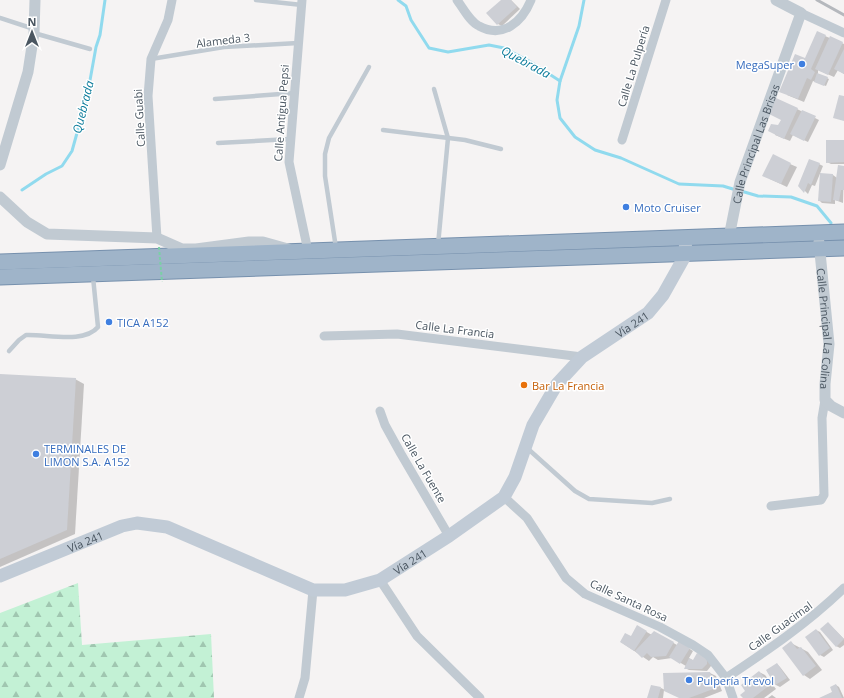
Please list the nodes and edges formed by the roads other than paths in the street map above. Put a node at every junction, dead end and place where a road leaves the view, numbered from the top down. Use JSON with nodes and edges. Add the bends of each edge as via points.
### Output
{"nodes":[{"id":1,"x":35,"y":0,"type":"edge"},
{"id":2,"x":172,"y":0,"type":"edge"},
{"id":3,"x":256,"y":0,"type":"edge"},
{"id":4,"x":457,"y":0,"type":"edge"},
{"id":5,"x":531,"y":0,"type":"edge"},
{"id":6,"x":666,"y":0,"type":"edge"},
{"id":7,"x":776,"y":0,"type":"edge"},
{"id":8,"x":302,"y":3,"type":"edge"},
{"id":9,"x":801,"y":13,"type":"junction"},
{"id":10,"x":0,"y":18,"type":"edge"},
{"id":11,"x":34,"y":31,"type":"junction"},
{"id":12,"x":844,"y":33,"type":"edge"},
{"id":13,"x":298,"y":43,"type":"junction"},
{"id":14,"x":90,"y":49,"type":"dead end"},
{"id":15,"x":151,"y":59,"type":"junction"},
{"id":16,"x":369,"y":67,"type":"dead end"},
{"id":17,"x":434,"y":89,"type":"dead end"},
{"id":18,"x":294,"y":93,"type":"junction"},
{"id":19,"x":215,"y":99,"type":"dead end"},
{"id":20,"x":383,"y":130,"type":"dead end"},
{"id":21,"x":448,"y":138,"type":"junction"},
{"id":22,"x":290,"y":139,"type":"junction"},
{"id":23,"x":622,"y":140,"type":"dead end"},
{"id":24,"x":218,"y":143,"type":"dead end"},
{"id":25,"x":501,"y":149,"type":"dead end"},
{"id":26,"x":0,"y":165,"type":"edge"},
{"id":27,"x":0,"y":197,"type":"edge"},
{"id":28,"x":844,"y":232,"type":"edge"},
{"id":29,"x":818,"y":234,"type":"junction"},
{"id":30,"x":729,"y":237,"type":"junction"},
{"id":31,"x":158,"y":242,"type":"junction"},
{"id":32,"x":438,"y":246,"type":"junction"},
{"id":33,"x":685,"y":246,"type":"junction"},
{"id":34,"x":844,"y":248,"type":"edge"},
{"id":35,"x":820,"y":249,"type":"junction"},
{"id":36,"x":336,"y":250,"type":"junction"},
{"id":37,"x":300,"y":251,"type":"junction"},
{"id":38,"x":0,"y":262,"type":"edge"},
{"id":39,"x":92,"y":273,"type":"junction"},
{"id":40,"x":0,"y":277,"type":"edge"},
{"id":41,"x":324,"y":336,"type":"dead end"},
{"id":42,"x":9,"y":351,"type":"dead end"},
{"id":43,"x":582,"y":357,"type":"junction"},
{"id":44,"x":826,"y":400,"type":"junction"},
{"id":45,"x":380,"y":411,"type":"dead end"},
{"id":46,"x":844,"y":413,"type":"edge"},
{"id":47,"x":526,"y":447,"type":"junction"},
{"id":48,"x":504,"y":497,"type":"junction"},
{"id":49,"x":670,"y":499,"type":"dead end"},
{"id":50,"x":771,"y":506,"type":"dead end"},
{"id":51,"x":449,"y":536,"type":"junction"},
{"id":52,"x":0,"y":576,"type":"edge"},
{"id":53,"x":380,"y":580,"type":"junction"},
{"id":54,"x":844,"y":588,"type":"edge"},
{"id":55,"x":313,"y":590,"type":"junction"},
{"id":56,"x":726,"y":678,"type":"junction"},
{"id":57,"x":300,"y":698,"type":"edge"},
{"id":58,"x":480,"y":698,"type":"edge"},
{"id":59,"x":734,"y":698,"type":"edge"}],
"edges":[{"from":1,"to":11,"type":"street"},
{"from":2,"to":15,"type":"street","name":"Calle Guabi","via":[[168,20]]},
{"from":3,"to":8,"type":"lane"},
{"from":4,"to":5,"type":"street","via":[[479,26],[498,32],[509,28],[517,21]]},
{"from":6,"to":23,"type":"street","name":"Calle La Pulpería"},
{"from":7,"to":9,"type":"street"},
{"from":8,"to":13,"type":"street","name":"Calle Antigua Pepsi"},
{"from":9,"to":12,"type":"street"},
{"from":9,"to":30,"type":"street","name":"Calle Principal Las Brisas","via":[[740,182]]},
{"from":10,"to":11,"type":"lane"},
{"from":11,"to":14,"type":"lane"},
{"from":11,"to":26,"type":"street","via":[[28,72]]},
{"from":13,"to":15,"type":"lane","name":"Alameda 3","via":[[224,48]]},
{"from":13,"to":18,"type":"street","name":"Calle Antigua Pepsi"},
{"from":15,"to":31,"type":"street","name":"Calle Guabi","via":[[148,96]]},
{"from":16,"to":36,"type":"lane","via":[[329,138],[325,154],[325,176]]},
{"from":17,"to":21,"type":"lane"},
{"from":18,"to":19,"type":"lane"},
{"from":18,"to":22,"type":"street","name":"Calle Antigua Pepsi"},
{"from":20,"to":21,"type":"lane"},
{"from":21,"to":25,"type":"lane"},
{"from":21,"to":32,"type":"lane"},
{"from":22,"to":24,"type":"lane"},
{"from":22,"to":37,"type":"street","name":"Calle Antigua Pepsi","via":[[289,162]]},
{"from":27,"to":31,"type":"street","via":[[27,222],[47,234]]},
{"from":28,"to":29,"type":"highway"},
{"from":29,"to":30,"type":"highway"},
{"from":29,"to":35,"type":"street","name":"Calle Principal La Colina"},
{"from":30,"to":33,"type":"highway"},
{"from":31,"to":37,"type":"street","via":[[182,249],[262,242]]},
{"from":32,"to":33,"type":"highway"},
{"from":32,"to":36,"type":"highway"},
{"from":33,"to":35,"type":"highway"},
{"from":33,"to":39,"type":"highway"},
{"from":33,"to":43,"type":"main road","name":"Vía 241","via":[[663,296],[648,313]]},
{"from":34,"to":35,"type":"highway"},
{"from":35,"to":44,"type":"street","name":"Calle Principal La Colina","via":[[829,344],[824,392]]},
{"from":36,"to":37,"type":"highway"},
{"from":37,"to":38,"type":"highway"},
{"from":39,"to":40,"type":"highway"},
{"from":39,"to":42,"type":"lane","via":[[98,327],[96,330],[84,337],[26,335]]},
{"from":41,"to":43,"type":"street","name":"Calle La Francia","via":[[397,334]]},
{"from":43,"to":47,"type":"main road","name":"Vía 241","via":[[557,384],[533,425]]},
{"from":44,"to":46,"type":"street","name":"Calle Principal La Colina"},
{"from":44,"to":50,"type":"street","via":[[822,418],[824,494],[821,500]]},
{"from":45,"to":51,"type":"street","name":"Calle La Fuente","via":[[385,425]]},
{"from":47,"to":48,"type":"main road","name":"Vía 241","via":[[515,477]]},
{"from":47,"to":49,"type":"lane","via":[[574,491],[589,500],[652,503]]},
{"from":48,"to":51,"type":"main road","name":"Vía 241"},
{"from":48,"to":56,"type":"street","name":"Calle Santa Rosa","via":[[528,518],[566,578],[585,594],[694,645],[708,655]]},
{"from":51,"to":53,"type":"main road","name":"Vía 241"},
{"from":52,"to":55,"type":"main road","name":"Vía 241","via":[[122,526],[137,523],[167,527]]},
{"from":53,"to":55,"type":"main road","name":"Vía 241","via":[[345,590]]},
{"from":53,"to":58,"type":"street","via":[[417,636]]},
{"from":54,"to":56,"type":"street","name":"Calle Guacimal","via":[[788,637]]},
{"from":55,"to":57,"type":"street","via":[[305,678]]},
{"from":56,"to":59,"type":"street","name":"Calle Santa Rosa"}]}
